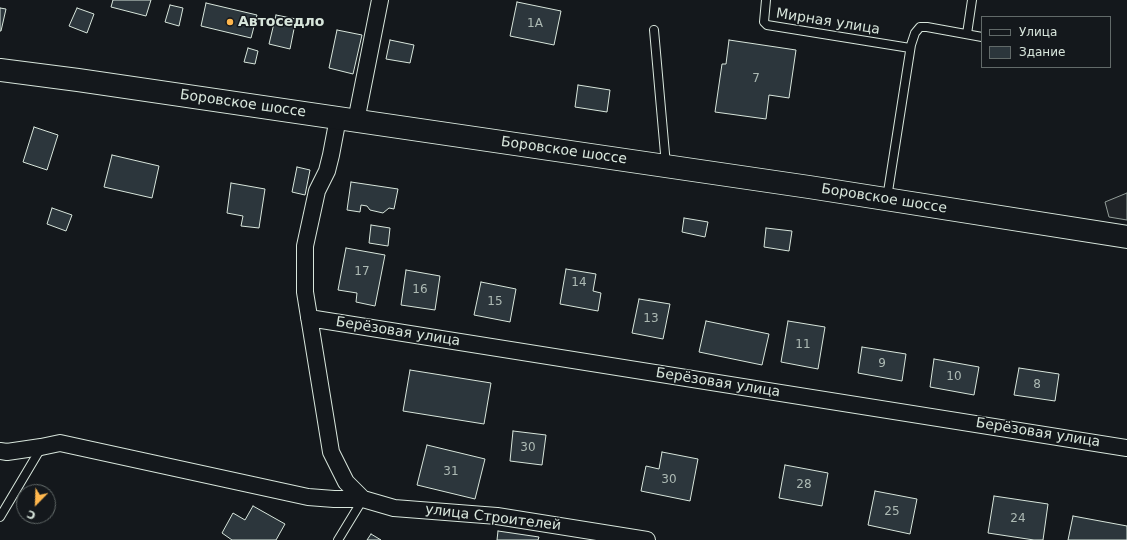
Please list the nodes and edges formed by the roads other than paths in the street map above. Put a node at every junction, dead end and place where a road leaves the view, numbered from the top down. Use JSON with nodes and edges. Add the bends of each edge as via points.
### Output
{"nodes":[{"id":1,"x":380,"y":0,"type":"edge"},
{"id":2,"x":766,"y":0,"type":"edge"},
{"id":3,"x":972,"y":0,"type":"edge"},
{"id":4,"x":654,"y":30,"type":"dead end"},
{"id":5,"x":967,"y":34,"type":"junction"},
{"id":6,"x":981,"y":37,"type":"edge"},
{"id":7,"x":910,"y":48,"type":"junction"},
{"id":8,"x":0,"y":70,"type":"edge"},
{"id":9,"x":347,"y":120,"type":"junction"},
{"id":10,"x":666,"y":166,"type":"junction"},
{"id":11,"x":887,"y":199,"type":"junction"},
{"id":12,"x":1127,"y":237,"type":"edge"},
{"id":13,"x":309,"y":318,"type":"junction"},
{"id":14,"x":41,"y":447,"type":"junction"},
{"id":15,"x":1127,"y":448,"type":"edge"},
{"id":16,"x":0,"y":451,"type":"edge"},
{"id":17,"x":363,"y":499,"type":"junction"},
{"id":18,"x":0,"y":517,"type":"edge"},
{"id":19,"x":338,"y":540,"type":"edge"},
{"id":20,"x":647,"y":540,"type":"edge"}],
"edges":[{"from":1,"to":9,"type":"street"},
{"from":2,"to":7,"type":"lane","name":"Мирная улица","via":[[764,22],[773,27]]},
{"from":3,"to":5,"type":"lane"},
{"from":4,"to":10,"type":"lane"},
{"from":5,"to":6,"type":"lane"},
{"from":5,"to":7,"type":"lane","via":[[920,27]]},
{"from":7,"to":11,"type":"lane"},
{"from":8,"to":9,"type":"main road","name":"Боровское шоссе"},
{"from":9,"to":10,"type":"main road","name":"Боровское шоссе"},
{"from":9,"to":13,"type":"street","via":[[317,192],[305,246],[305,292]]},
{"from":10,"to":11,"type":"main road","name":"Боровское шоссе"},
{"from":11,"to":12,"type":"main road","name":"Боровское шоссе"},
{"from":13,"to":15,"type":"street","name":"Берёзовая улица"},
{"from":13,"to":17,"type":"street","via":[[331,452],[346,482]]},
{"from":14,"to":16,"type":"street"},
{"from":14,"to":17,"type":"street","via":[[60,443],[308,497]]},
{"from":14,"to":18,"type":"lane"},
{"from":17,"to":19,"type":"lane"},
{"from":17,"to":20,"type":"street","name":"улица Строителей","via":[[394,508],[497,516]]}]}
